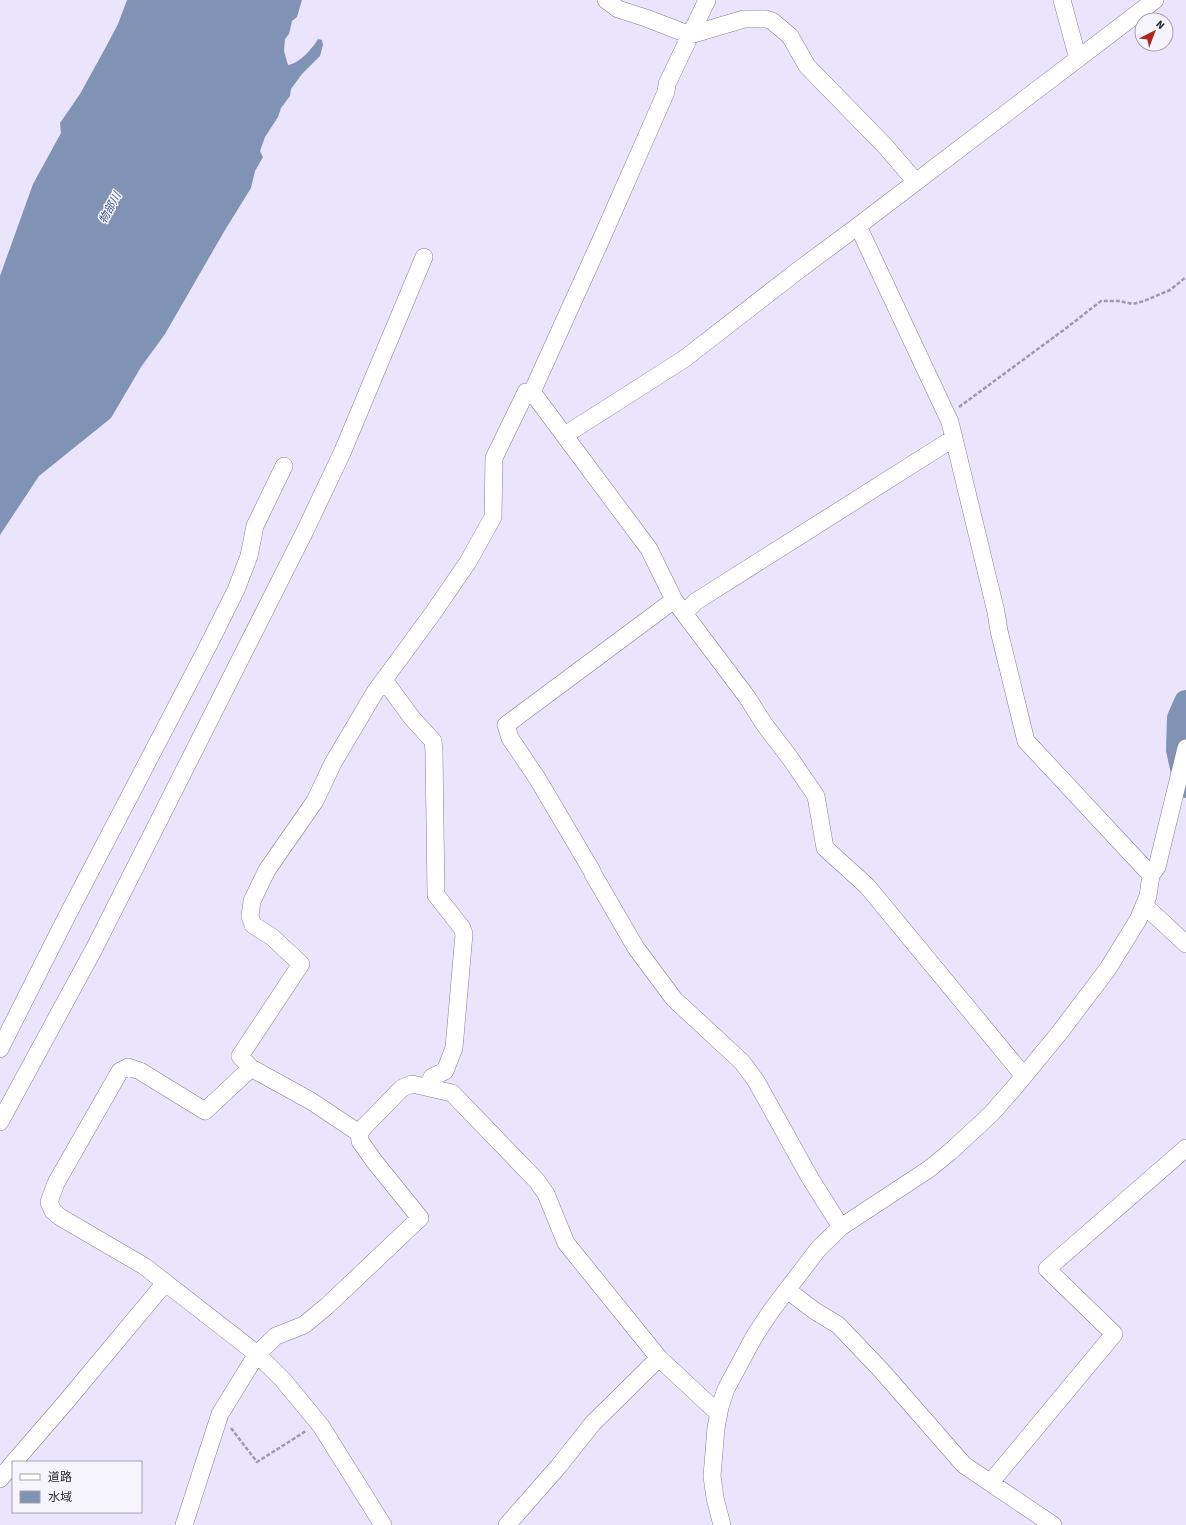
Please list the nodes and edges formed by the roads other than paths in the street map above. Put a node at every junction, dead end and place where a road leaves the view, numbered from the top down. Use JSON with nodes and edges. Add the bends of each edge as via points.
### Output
{"nodes":[{"id":1,"x":606,"y":0,"type":"edge"},
{"id":2,"x":707,"y":0,"type":"edge"},
{"id":3,"x":1062,"y":0,"type":"edge"},
{"id":4,"x":1155,"y":0,"type":"edge"},
{"id":5,"x":690,"y":35,"type":"junction"},
{"id":6,"x":1078,"y":58,"type":"junction"},
{"id":7,"x":916,"y":182,"type":"junction"},
{"id":8,"x":858,"y":226,"type":"junction"},
{"id":9,"x":424,"y":257,"type":"dead end"},
{"id":10,"x":532,"y":392,"type":"junction"},
{"id":11,"x":565,"y":436,"type":"junction"},
{"id":12,"x":954,"y":438,"type":"junction"},
{"id":13,"x":284,"y":466,"type":"dead end"},
{"id":14,"x":674,"y":600,"type":"junction"},
{"id":15,"x":685,"y":613,"type":"junction"},
{"id":16,"x":384,"y":680,"type":"junction"},
{"id":17,"x":1186,"y":748,"type":"edge"},
{"id":18,"x":1151,"y":875,"type":"junction"},
{"id":19,"x":1144,"y":905,"type":"junction"},
{"id":20,"x":1186,"y":944,"type":"edge"},
{"id":21,"x":0,"y":1049,"type":"edge"},
{"id":22,"x":251,"y":1068,"type":"junction"},
{"id":23,"x":1024,"y":1076,"type":"junction"},
{"id":24,"x":428,"y":1087,"type":"junction"},
{"id":25,"x":0,"y":1122,"type":"edge"},
{"id":26,"x":359,"y":1134,"type":"junction"},
{"id":27,"x":1186,"y":1148,"type":"edge"},
{"id":28,"x":841,"y":1228,"type":"junction"},
{"id":29,"x":165,"y":1283,"type":"junction"},
{"id":30,"x":787,"y":1290,"type":"junction"},
{"id":31,"x":258,"y":1354,"type":"junction"},
{"id":32,"x":659,"y":1358,"type":"junction"},
{"id":33,"x":719,"y":1414,"type":"junction"},
{"id":34,"x":14,"y":1461,"type":"edge"},
{"id":35,"x":12,"y":1463,"type":"edge"},
{"id":36,"x":0,"y":1479,"type":"edge"},
{"id":37,"x":991,"y":1482,"type":"junction"},
{"id":38,"x":184,"y":1525,"type":"edge"},
{"id":39,"x":383,"y":1525,"type":"edge"},
{"id":40,"x":507,"y":1525,"type":"edge"},
{"id":41,"x":722,"y":1525,"type":"edge"},
{"id":42,"x":1051,"y":1525,"type":"edge"}],
"edges":[{"from":1,"to":5,"type":"street","via":[[618,9]]},
{"from":2,"to":5,"type":"street"},
{"from":3,"to":6,"type":"street"},
{"from":4,"to":6,"type":"street"},
{"from":5,"to":7,"type":"street","via":[[744,19],[772,21],[790,36],[807,66],[886,147]]},
{"from":5,"to":10,"type":"street"},
{"from":6,"to":7,"type":"street"},
{"from":7,"to":8,"type":"street"},
{"from":8,"to":11,"type":"street","via":[[684,358]]},
{"from":8,"to":12,"type":"street","via":[[947,416]]},
{"from":9,"to":25,"type":"street","via":[[342,454],[306,531],[97,942]]},
{"from":10,"to":11,"type":"street"},
{"from":10,"to":16,"type":"street","via":[[526,392],[494,458],[494,517],[468,562]]},
{"from":11,"to":14,"type":"street","via":[[648,549]]},
{"from":12,"to":15,"type":"street","via":[[695,602]]},
{"from":12,"to":18,"type":"street","via":[[1026,741]]},
{"from":13,"to":21,"type":"street","via":[[255,526],[236,590]]},
{"from":14,"to":15,"type":"street"},
{"from":14,"to":28,"type":"street","via":[[506,726],[510,738],[537,778],[636,948],[674,999],[742,1062],[756,1081]]},
{"from":15,"to":23,"type":"street","via":[[816,796],[825,848],[867,886]]},
{"from":16,"to":22,"type":"street","via":[[333,763],[315,801],[267,870],[252,901],[250,916],[253,925],[272,937],[301,964],[240,1056]]},
{"from":16,"to":24,"type":"street","via":[[433,741],[436,895],[464,934],[454,1048],[445,1071],[432,1077]]},
{"from":17,"to":18,"type":"street","via":[[1157,867]]},
{"from":18,"to":19,"type":"street"},
{"from":19,"to":20,"type":"street"},
{"from":19,"to":23,"type":"street","via":[[1138,920],[1108,970]]},
{"from":22,"to":26,"type":"street","via":[[311,1102]]},
{"from":22,"to":29,"type":"street","via":[[205,1111],[140,1071],[128,1067],[120,1071],[56,1183],[49,1202],[53,1211],[144,1266]]},
{"from":23,"to":28,"type":"street","via":[[991,1114],[950,1152]]},
{"from":24,"to":26,"type":"street","via":[[412,1084],[402,1088]]},
{"from":24,"to":32,"type":"street","via":[[452,1093],[537,1181],[546,1194],[566,1243]]},
{"from":26,"to":31,"type":"street","via":[[360,1141],[374,1161],[420,1218],[327,1306],[304,1325],[276,1336]]},
{"from":27,"to":37,"type":"street","via":[[1047,1268],[1114,1334]]},
{"from":28,"to":30,"type":"street","via":[[819,1248]]},
{"from":29,"to":31,"type":"street"},
{"from":29,"to":34,"type":"street"},
{"from":30,"to":33,"type":"street","via":[[754,1337],[726,1389]]},
{"from":30,"to":37,"type":"street","via":[[838,1325],[964,1465]]},
{"from":31,"to":38,"type":"street","via":[[220,1414]]},
{"from":31,"to":39,"type":"street","via":[[318,1423]]},
{"from":32,"to":33,"type":"street"},
{"from":32,"to":40,"type":"street","via":[[593,1423]]},
{"from":33,"to":41,"type":"street","via":[[712,1476]]},
{"from":35,"to":36,"type":"street"},
{"from":37,"to":42,"type":"street"}]}
